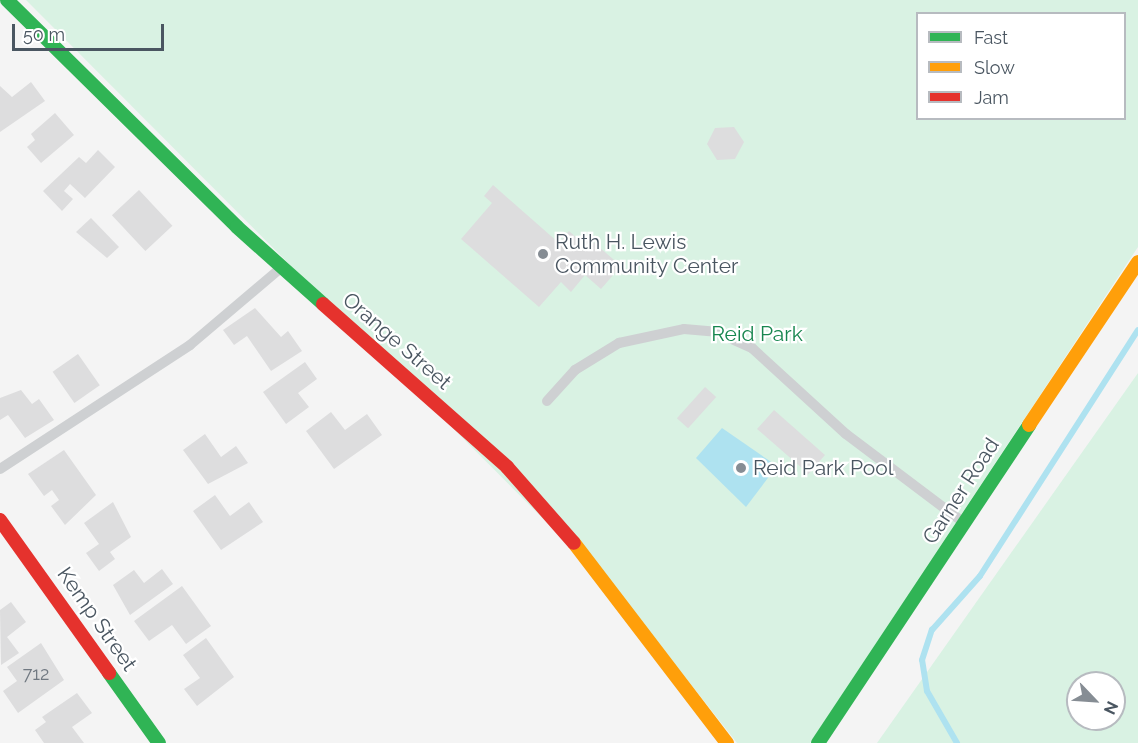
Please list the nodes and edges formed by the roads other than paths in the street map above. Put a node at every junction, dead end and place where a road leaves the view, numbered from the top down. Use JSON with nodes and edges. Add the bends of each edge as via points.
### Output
{"nodes":[{"id":1,"x":7,"y":0,"type":"edge"},
{"id":2,"x":1138,"y":262,"type":"edge"},
{"id":3,"x":282,"y":267,"type":"junction"},
{"id":4,"x":547,"y":401,"type":"dead end"},
{"id":5,"x":0,"y":469,"type":"edge"},
{"id":6,"x":0,"y":520,"type":"edge"},
{"id":7,"x":965,"y":524,"type":"junction"},
{"id":8,"x":159,"y":743,"type":"edge"},
{"id":9,"x":727,"y":743,"type":"edge"},
{"id":10,"x":818,"y":743,"type":"edge"}],
"edges":[{"from":1,"to":3,"type":"street","name":"Orange Street"},
{"from":2,"to":7,"type":"street","name":"Garner Road"},
{"from":3,"to":5,"type":"lane","via":[[190,345]]},
{"from":3,"to":9,"type":"street","name":"Orange Street","via":[[507,467],[561,526]]},
{"from":4,"to":7,"type":"lane","via":[[575,370],[619,344],[684,329],[716,332],[752,348],[846,434]]},
{"from":6,"to":8,"type":"street","name":"Kemp Street"},
{"from":7,"to":10,"type":"street","name":"Garner Road"}]}
